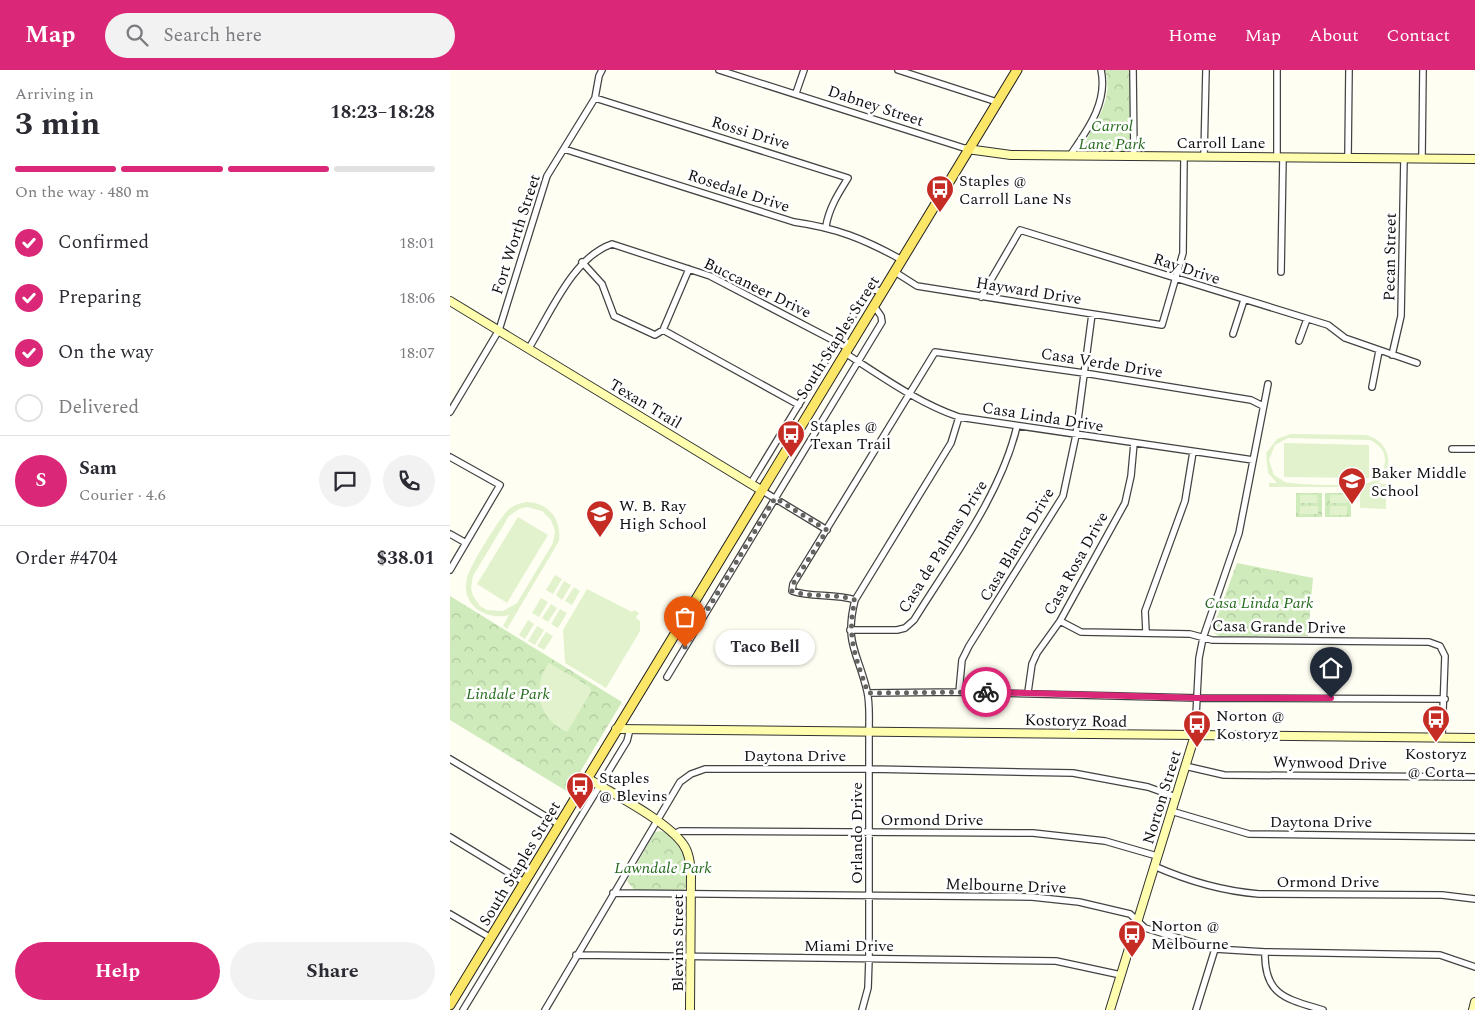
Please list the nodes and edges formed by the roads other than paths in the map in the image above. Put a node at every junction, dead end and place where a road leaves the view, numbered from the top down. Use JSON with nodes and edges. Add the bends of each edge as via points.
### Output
{"nodes":[{"id":1,"x":602,"y":70,"type":"edge"},
{"id":2,"x":719,"y":70,"type":"edge"},
{"id":3,"x":804,"y":70,"type":"edge"},
{"id":4,"x":898,"y":70,"type":"edge"},
{"id":5,"x":1101,"y":70,"type":"edge"},
{"id":6,"x":1133,"y":70,"type":"edge"},
{"id":7,"x":1206,"y":70,"type":"edge"},
{"id":8,"x":1277,"y":70,"type":"edge"},
{"id":9,"x":1349,"y":70,"type":"edge"},
{"id":10,"x":1423,"y":70,"type":"edge"},
{"id":11,"x":1014,"y":71,"type":"edge"},
{"id":12,"x":796,"y":93,"type":"junction"},
{"id":13,"x":595,"y":98,"type":"junction"},
{"id":14,"x":997,"y":102,"type":"junction"},
{"id":15,"x":564,"y":149,"type":"junction"},
{"id":16,"x":967,"y":149,"type":"junction"},
{"id":17,"x":1071,"y":154,"type":"junction"},
{"id":18,"x":1134,"y":154,"type":"junction"},
{"id":19,"x":1184,"y":156,"type":"junction"},
{"id":20,"x":1204,"y":156,"type":"junction"},
{"id":21,"x":1280,"y":156,"type":"junction"},
{"id":22,"x":1348,"y":157,"type":"junction"},
{"id":23,"x":1404,"y":158,"type":"junction"},
{"id":24,"x":1422,"y":158,"type":"junction"},
{"id":25,"x":1475,"y":159,"type":"edge"},
{"id":26,"x":826,"y":226,"type":"junction"},
{"id":27,"x":902,"y":260,"type":"junction"},
{"id":28,"x":582,"y":262,"type":"junction"},
{"id":29,"x":689,"y":269,"type":"junction"},
{"id":30,"x":895,"y":272,"type":"junction"},
{"id":31,"x":1281,"y":272,"type":"dead end"},
{"id":32,"x":1176,"y":278,"type":"junction"},
{"id":33,"x":883,"y":291,"type":"junction"},
{"id":34,"x":981,"y":297,"type":"junction"},
{"id":35,"x":1244,"y":300,"type":"junction"},
{"id":36,"x":450,"y":301,"type":"edge"},
{"id":37,"x":874,"y":306,"type":"junction"},
{"id":38,"x":1092,"y":314,"type":"junction"},
{"id":39,"x":1307,"y":319,"type":"junction"},
{"id":40,"x":499,"y":330,"type":"junction"},
{"id":41,"x":663,"y":330,"type":"junction"},
{"id":42,"x":1233,"y":334,"type":"dead end"},
{"id":43,"x":1299,"y":341,"type":"dead end"},
{"id":44,"x":837,"y":343,"type":"junction"},
{"id":45,"x":529,"y":348,"type":"junction"},
{"id":46,"x":846,"y":351,"type":"junction"},
{"id":47,"x":1379,"y":351,"type":"junction"},
{"id":48,"x":1392,"y":355,"type":"junction"},
{"id":49,"x":858,"y":361,"type":"junction"},
{"id":50,"x":1417,"y":363,"type":"dead end"},
{"id":51,"x":1084,"y":373,"type":"junction"},
{"id":52,"x":1268,"y":384,"type":"dead end"},
{"id":53,"x":1372,"y":387,"type":"dead end"},
{"id":54,"x":908,"y":393,"type":"junction"},
{"id":55,"x":799,"y":405,"type":"junction"},
{"id":56,"x":1263,"y":406,"type":"junction"},
{"id":57,"x":450,"y":412,"type":"edge"},
{"id":58,"x":959,"y":416,"type":"junction"},
{"id":59,"x":1017,"y":426,"type":"junction"},
{"id":60,"x":1076,"y":435,"type":"junction"},
{"id":61,"x":1134,"y":443,"type":"junction"},
{"id":62,"x":1452,"y":449,"type":"dead end"},
{"id":63,"x":1475,"y":449,"type":"edge"},
{"id":64,"x":1193,"y":452,"type":"junction"},
{"id":65,"x":450,"y":457,"type":"edge"},
{"id":66,"x":1253,"y":460,"type":"junction"},
{"id":67,"x":751,"y":483,"type":"junction"},
{"id":68,"x":761,"y":490,"type":"junction"},
{"id":69,"x":775,"y":498,"type":"junction"},
{"id":70,"x":827,"y":530,"type":"junction"},
{"id":71,"x":450,"y":534,"type":"edge"},
{"id":72,"x":466,"y":543,"type":"junction"},
{"id":73,"x":450,"y":570,"type":"edge"},
{"id":74,"x":855,"y":600,"type":"junction"},
{"id":75,"x":1060,"y":621,"type":"junction"},
{"id":76,"x":850,"y":630,"type":"junction"},
{"id":77,"x":1146,"y":632,"type":"junction"},
{"id":78,"x":1203,"y":638,"type":"junction"},
{"id":79,"x":667,"y":677,"type":"dead end"},
{"id":80,"x":959,"y":692,"type":"junction"},
{"id":81,"x":1028,"y":692,"type":"junction"},
{"id":82,"x":868,"y":693,"type":"junction"},
{"id":83,"x":1198,"y":698,"type":"junction"},
{"id":84,"x":1445,"y":699,"type":"junction"},
{"id":85,"x":616,"y":729,"type":"junction"},
{"id":86,"x":630,"y":729,"type":"junction"},
{"id":87,"x":870,"y":731,"type":"junction"},
{"id":88,"x":1195,"y":735,"type":"junction"},
{"id":89,"x":1442,"y":737,"type":"junction"},
{"id":90,"x":1475,"y":738,"type":"edge"},
{"id":91,"x":450,"y":759,"type":"edge"},
{"id":92,"x":1185,"y":766,"type":"junction"},
{"id":93,"x":870,"y":769,"type":"junction"},
{"id":94,"x":1475,"y":777,"type":"edge"},
{"id":95,"x":587,"y":778,"type":"junction"},
{"id":96,"x":599,"y":786,"type":"junction"},
{"id":97,"x":1176,"y":797,"type":"junction"},
{"id":98,"x":1171,"y":811,"type":"junction"},
{"id":99,"x":657,"y":821,"type":"junction"},
{"id":100,"x":560,"y":825,"type":"junction"},
{"id":101,"x":869,"y":833,"type":"junction"},
{"id":102,"x":674,"y":834,"type":"junction"},
{"id":103,"x":1475,"y":837,"type":"edge"},
{"id":104,"x":450,"y":838,"type":"edge"},
{"id":105,"x":1157,"y":856,"type":"junction"},
{"id":106,"x":1154,"y":866,"type":"junction"},
{"id":107,"x":524,"y":882,"type":"junction"},
{"id":108,"x":691,"y":892,"type":"junction"},
{"id":109,"x":613,"y":893,"type":"junction"},
{"id":110,"x":870,"y":896,"type":"junction"},
{"id":111,"x":1475,"y":899,"type":"edge"},
{"id":112,"x":450,"y":914,"type":"edge"},
{"id":113,"x":1138,"y":920,"type":"junction"},
{"id":114,"x":491,"y":938,"type":"junction"},
{"id":115,"x":1215,"y":949,"type":"junction"},
{"id":116,"x":1265,"y":952,"type":"junction"},
{"id":117,"x":576,"y":955,"type":"junction"},
{"id":118,"x":692,"y":958,"type":"junction"},
{"id":119,"x":869,"y":959,"type":"junction"},
{"id":120,"x":1475,"y":967,"type":"edge"},
{"id":121,"x":1120,"y":975,"type":"junction"},
{"id":122,"x":453,"y":992,"type":"edge"},
{"id":123,"x":1475,"y":1002,"type":"edge"},
{"id":124,"x":450,"y":1006,"type":"edge"},
{"id":125,"x":456,"y":1010,"type":"edge"},
{"id":126,"x":464,"y":1010,"type":"edge"},
{"id":127,"x":545,"y":1010,"type":"edge"},
{"id":128,"x":690,"y":1010,"type":"edge"},
{"id":129,"x":862,"y":1010,"type":"edge"},
{"id":130,"x":1110,"y":1010,"type":"edge"},
{"id":131,"x":1196,"y":1010,"type":"edge"},
{"id":132,"x":1323,"y":1010,"type":"edge"},
{"id":133,"x":1473,"y":1010,"type":"edge"}],
"edges":[{"from":1,"to":13,"type":"street","name":"Fort Worth Street"},
{"from":2,"to":12,"type":"street","name":"Dabney Street"},
{"from":3,"to":12,"type":"street"},
{"from":4,"to":14,"type":"street"},
{"from":5,"to":17,"type":"street","via":[[1103,90],[1099,108]]},
{"from":6,"to":18,"type":"street"},
{"from":7,"to":20,"type":"street"},
{"from":8,"to":21,"type":"street"},
{"from":9,"to":22,"type":"street"},
{"from":10,"to":24,"type":"street"},
{"from":11,"to":14,"type":"main road","name":"South Staples Street"},
{"from":12,"to":16,"type":"street","name":"Dabney Street"},
{"from":13,"to":15,"type":"street","name":"Fort Worth Street"},
{"from":13,"to":26,"type":"street","name":"Rossi Drive","via":[[848,178],[828,215]]},
{"from":14,"to":16,"type":"main road","name":"South Staples Street"},
{"from":15,"to":26,"type":"street","name":"Rosedale Drive","via":[[794,222]]},
{"from":15,"to":40,"type":"street","name":"Fort Worth Street","via":[[547,176]]},
{"from":16,"to":17,"type":"street","name":"Carroll Lane","via":[[1011,155]]},
{"from":16,"to":27,"type":"main road","name":"South Staples Street"},
{"from":17,"to":18,"type":"street","name":"Carroll Lane"},
{"from":18,"to":19,"type":"street","name":"Carroll Lane"},
{"from":19,"to":20,"type":"street","name":"Carroll Lane"},
{"from":19,"to":32,"type":"street","via":[[1183,253]]},
{"from":20,"to":21,"type":"street","name":"Carroll Lane"},
{"from":21,"to":22,"type":"street","name":"Carroll Lane"},
{"from":21,"to":31,"type":"street"},
{"from":22,"to":23,"type":"street","name":"Carroll Lane"},
{"from":23,"to":24,"type":"street","name":"Carroll Lane"},
{"from":23,"to":48,"type":"street","name":"Pecan Street","via":[[1401,316]]},
{"from":24,"to":25,"type":"street","name":"Carroll Lane"},
{"from":26,"to":27,"type":"street","name":"Rosedale Drive","via":[[866,240]]},
{"from":27,"to":30,"type":"main road","name":"South Staples Street"},
{"from":28,"to":29,"type":"street","name":"Buccaneer Drive","via":[[598,249],[612,244]]},
{"from":28,"to":41,"type":"street","via":[[602,284],[614,316],[655,335]]},
{"from":28,"to":45,"type":"street","name":"Buccaneer Drive"},
{"from":29,"to":41,"type":"street"},
{"from":29,"to":44,"type":"street","name":"Buccaneer Drive","via":[[710,276]]},
{"from":30,"to":33,"type":"main road","name":"South Staples Street"},
{"from":30,"to":34,"type":"street","name":"Hayward Drive","via":[[918,286]]},
{"from":32,"to":34,"type":"street","name":"Ray Drive","via":[[1020,230]]},
{"from":32,"to":35,"type":"street","name":"Ray Drive"},
{"from":32,"to":38,"type":"street","name":"Hayward Drive","via":[[1162,325]]},
{"from":33,"to":37,"type":"main road","name":"South Staples Street"},
{"from":33,"to":44,"type":"street","via":[[872,290],[865,296]]},
{"from":34,"to":38,"type":"street","name":"Hayward Drive"},
{"from":35,"to":39,"type":"street","name":"Ray Drive"},
{"from":35,"to":42,"type":"street"},
{"from":36,"to":40,"type":"street","name":"Texan Trail"},
{"from":37,"to":46,"type":"main road","name":"South Staples Street"},
{"from":37,"to":49,"type":"street","via":[[882,322]]},
{"from":38,"to":51,"type":"street","name":"Casa Blanca Drive"},
{"from":39,"to":43,"type":"street"},
{"from":39,"to":47,"type":"street","name":"Ray Drive","via":[[1328,325],[1345,338]]},
{"from":40,"to":45,"type":"street","name":"Texan Trail"},
{"from":40,"to":57,"type":"street","name":"Fort Worth Street"},
{"from":41,"to":55,"type":"street"},
{"from":44,"to":46,"type":"street","name":"Buccaneer Drive"},
{"from":44,"to":55,"type":"street"},
{"from":45,"to":67,"type":"street","name":"Texan Trail"},
{"from":46,"to":49,"type":"street","name":"Casa Linda Drive"},
{"from":46,"to":68,"type":"main road","name":"South Staples Street"},
{"from":47,"to":48,"type":"street","name":"Ray Drive"},
{"from":47,"to":53,"type":"street"},
{"from":48,"to":50,"type":"street","name":"Ray Drive"},
{"from":49,"to":54,"type":"street","name":"Casa Linda Drive"},
{"from":49,"to":69,"type":"street"},
{"from":51,"to":54,"type":"street","name":"Casa Verde Drive","via":[[935,352]]},
{"from":51,"to":56,"type":"street","name":"Casa Verde Drive","via":[[1251,400]]},
{"from":51,"to":60,"type":"street","name":"Casa Blanca Drive"},
{"from":52,"to":56,"type":"street","name":"Norton Street"},
{"from":54,"to":58,"type":"street","name":"Casa Linda Drive","via":[[941,411]]},
{"from":54,"to":70,"type":"street"},
{"from":55,"to":67,"type":"street"},
{"from":56,"to":66,"type":"street","name":"Norton Street"},
{"from":58,"to":59,"type":"street","name":"Casa Linda Drive"},
{"from":58,"to":74,"type":"street","name":"Orlando Drive","via":[[951,443]]},
{"from":59,"to":60,"type":"street","name":"Casa Linda Drive"},
{"from":59,"to":76,"type":"street","name":"Casa de Palmas Drive","via":[[999,481],[914,620],[897,630]]},
{"from":60,"to":61,"type":"street","name":"Casa Linda Drive"},
{"from":60,"to":80,"type":"street","name":"Casa Blanca Drive","via":[[1063,496],[969,646],[962,660]]},
{"from":61,"to":64,"type":"street","name":"Casa Linda Drive"},
{"from":61,"to":75,"type":"street","name":"Casa Rosa Drive","via":[[1125,503]]},
{"from":62,"to":63,"type":"street"},
{"from":64,"to":66,"type":"street","name":"Casa Linda Drive"},
{"from":64,"to":77,"type":"street","via":[[1185,501],[1145,612]]},
{"from":65,"to":72,"type":"street","via":[[500,485]]},
{"from":66,"to":78,"type":"street","name":"Norton Street","via":[[1239,533]]},
{"from":67,"to":68,"type":"street","name":"Texan Trail"},
{"from":68,"to":69,"type":"street","name":"Texan Trail"},
{"from":68,"to":85,"type":"main road","name":"South Staples Street"},
{"from":69,"to":70,"type":"street","name":"Texan Trail"},
{"from":69,"to":79,"type":"street"},
{"from":70,"to":74,"type":"street","via":[[793,584],[792,591],[840,595]]},
{"from":71,"to":72,"type":"street"},
{"from":72,"to":73,"type":"street"},
{"from":74,"to":76,"type":"street","name":"Orlando Drive"},
{"from":75,"to":77,"type":"street","name":"Casa Grande Drive","via":[[1081,632]]},
{"from":75,"to":81,"type":"street","name":"Casa Rosa Drive","via":[[1032,664]]},
{"from":76,"to":82,"type":"street","name":"Orlando Drive","via":[[855,657]]},
{"from":77,"to":78,"type":"street","name":"Casa Grande Drive","via":[[1190,634]]},
{"from":78,"to":83,"type":"street","name":"Norton Street"},
{"from":78,"to":84,"type":"street","name":"Casa Grande Drive","via":[[1429,642],[1440,646],[1445,656]]},
{"from":80,"to":81,"type":"street"},
{"from":80,"to":82,"type":"street"},
{"from":81,"to":83,"type":"street"},
{"from":82,"to":87,"type":"street","name":"Orlando Drive"},
{"from":83,"to":84,"type":"street"},
{"from":83,"to":88,"type":"street","name":"Norton Street"},
{"from":84,"to":89,"type":"street"},
{"from":85,"to":86,"type":"street","name":"Kostoryz Road"},
{"from":85,"to":95,"type":"main road","name":"South Staples Street"},
{"from":86,"to":87,"type":"street","name":"Kostoryz Road"},
{"from":86,"to":96,"type":"street","via":[[627,741]]},
{"from":87,"to":88,"type":"street","name":"Kostoryz Road"},
{"from":87,"to":93,"type":"street","name":"Orlando Drive"},
{"from":88,"to":89,"type":"street","name":"Kostoryz Road"},
{"from":88,"to":92,"type":"street","name":"Norton Street"},
{"from":89,"to":90,"type":"street","name":"Kostoryz Road"},
{"from":91,"to":100,"type":"street"},
{"from":92,"to":94,"type":"street","name":"Wynwood Drive","via":[[1224,775]]},
{"from":92,"to":97,"type":"street","name":"Norton Street"},
{"from":93,"to":97,"type":"street","name":"Daytona Drive","via":[[1073,773],[1148,787]]},
{"from":93,"to":99,"type":"street","name":"Daytona Drive","via":[[705,769],[680,782]]},
{"from":93,"to":101,"type":"street","name":"Orlando Drive"},
{"from":95,"to":96,"type":"street","name":"Blevins Street"},
{"from":95,"to":100,"type":"main road","name":"South Staples Street"},
{"from":96,"to":99,"type":"street","name":"Blevins Street"},
{"from":96,"to":126,"type":"street"},
{"from":97,"to":98,"type":"street","name":"Norton Street"},
{"from":98,"to":103,"type":"street","name":"Daytona Drive","via":[[1248,834]]},
{"from":98,"to":105,"type":"street","name":"Norton Street"},
{"from":99,"to":102,"type":"street","name":"Blevins Street"},
{"from":99,"to":109,"type":"street","name":"Daytona Drive"},
{"from":100,"to":107,"type":"main road","name":"South Staples Street"},
{"from":101,"to":102,"type":"street","name":"Ormond Drive","via":[[680,831]]},
{"from":101,"to":105,"type":"street","name":"Ormond Drive","via":[[1033,833],[1105,840]]},
{"from":101,"to":110,"type":"street","name":"Orlando Drive"},
{"from":102,"to":108,"type":"street","name":"Blevins Street","via":[[689,858]]},
{"from":104,"to":107,"type":"street"},
{"from":105,"to":106,"type":"street","name":"Norton Street"},
{"from":106,"to":111,"type":"street","name":"Ormond Drive","via":[[1234,892],[1442,894]]},
{"from":106,"to":113,"type":"street","name":"Norton Street"},
{"from":107,"to":114,"type":"main road","name":"South Staples Street"},
{"from":108,"to":109,"type":"street","name":"Melbourne Drive"},
{"from":108,"to":110,"type":"street","name":"Melbourne Drive"},
{"from":108,"to":118,"type":"street","name":"Blevins Street"},
{"from":109,"to":117,"type":"street","name":"Daytona Drive"},
{"from":110,"to":113,"type":"street","name":"Melbourne Drive","via":[[1032,897],[1102,906],[1130,914]]},
{"from":110,"to":119,"type":"street","name":"Orlando Drive"},
{"from":112,"to":114,"type":"street"},
{"from":113,"to":115,"type":"street","name":"Melbourne Drive","via":[[1145,928]]},
{"from":113,"to":121,"type":"street","name":"Norton Street"},
{"from":114,"to":122,"type":"main road","name":"South Staples Street"},
{"from":115,"to":116,"type":"street","name":"Melbourne Drive"},
{"from":115,"to":131,"type":"street"},
{"from":116,"to":120,"type":"street","name":"Melbourne Drive","via":[[1440,955]]},
{"from":116,"to":132,"type":"street","via":[[1268,978],[1275,989],[1285,998]]},
{"from":117,"to":118,"type":"street","name":"Miami Drive"},
{"from":117,"to":127,"type":"street","name":"Daytona Drive"},
{"from":118,"to":119,"type":"street","name":"Miami Drive"},
{"from":118,"to":128,"type":"street","name":"Blevins Street"},
{"from":119,"to":121,"type":"street","name":"Miami Drive","via":[[1056,961]]},
{"from":119,"to":129,"type":"street","name":"Orlando Drive","via":[[868,988]]},
{"from":121,"to":130,"type":"street","name":"Norton Street"},
{"from":122,"to":124,"type":"main road","name":"South Staples Street"},
{"from":123,"to":133,"type":"street"},
{"from":124,"to":125,"type":"street"}]}
